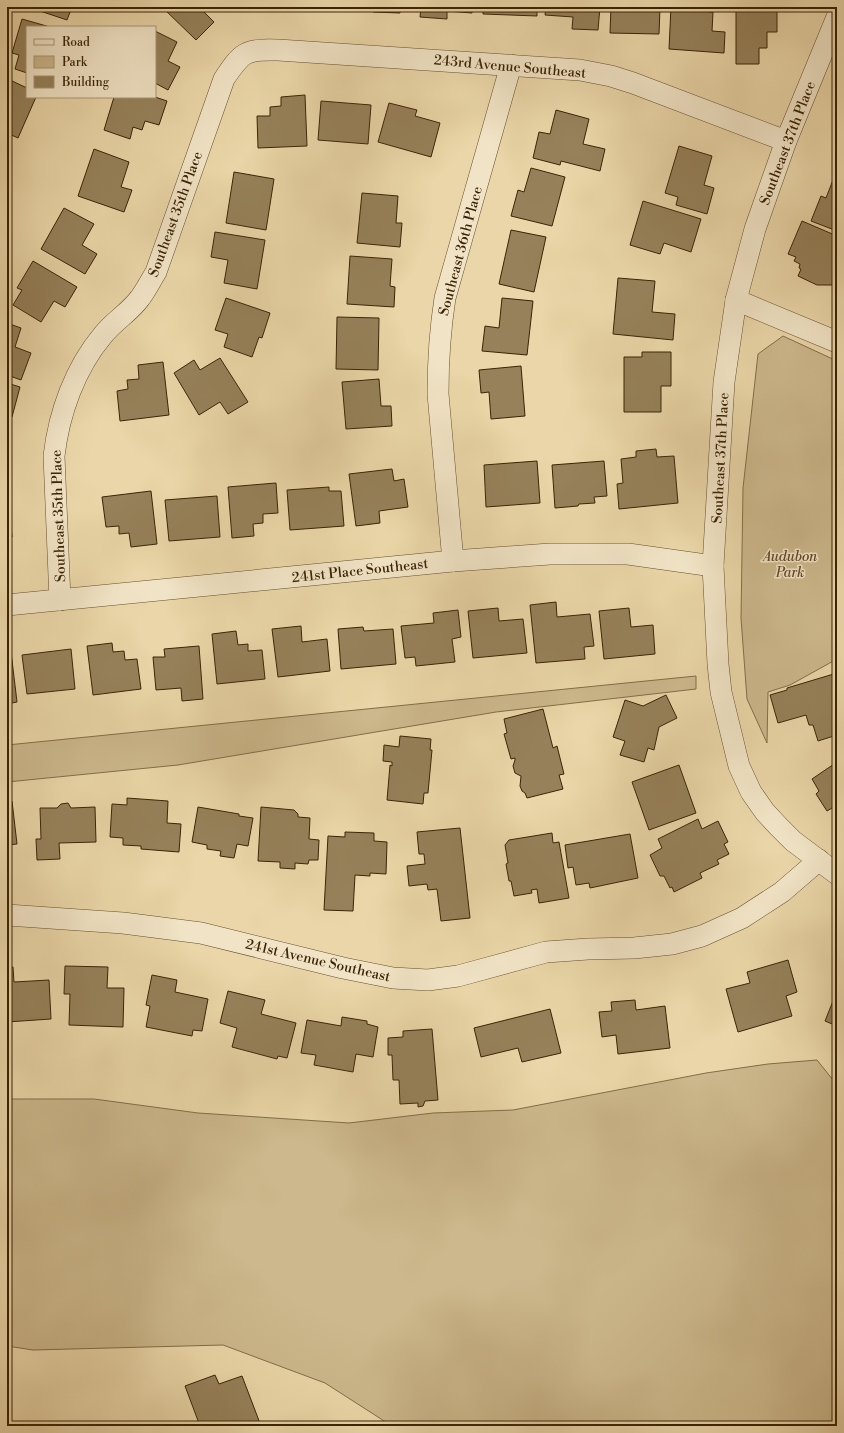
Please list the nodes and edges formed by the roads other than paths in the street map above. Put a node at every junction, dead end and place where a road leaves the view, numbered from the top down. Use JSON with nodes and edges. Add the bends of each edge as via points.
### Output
{"nodes":[{"id":1,"x":837,"y":17,"type":"edge"},
{"id":2,"x":247,"y":52,"type":"joint"},
{"id":3,"x":511,"y":65,"type":"junction"},
{"id":4,"x":786,"y":141,"type":"junction"},
{"id":5,"x":736,"y":300,"type":"junction"},
{"id":6,"x":837,"y":342,"type":"edge"},
{"id":7,"x":453,"y":561,"type":"junction"},
{"id":8,"x":713,"y":566,"type":"junction"},
{"id":9,"x":60,"y":600,"type":"junction"},
{"id":10,"x":7,"y":605,"type":"edge"},
{"id":11,"x":819,"y":860,"type":"junction"},
{"id":12,"x":837,"y":874,"type":"edge"},
{"id":13,"x":7,"y":915,"type":"edge"}],
"edges":[{"from":1,"to":4,"type":"street","name":"Southeast 37th Place"},
{"from":2,"to":3,"type":"street","name":"243rd Avenue Southeast","via":[[260,49]]},
{"from":2,"to":9,"type":"street","name":"Southeast 35th Place","via":[[235,63],[224,79],[156,272],[140,298],[103,334],[86,358],[64,409],[54,456]]},
{"from":3,"to":4,"type":"street","name":"243rd Avenue Southeast","via":[[580,70],[611,76]]},
{"from":3,"to":7,"type":"street","name":"Southeast 36th Place","via":[[445,298],[441,323],[438,394]]},
{"from":4,"to":5,"type":"street","name":"Southeast 37th Place","via":[[755,229]]},
{"from":5,"to":6,"type":"street"},
{"from":5,"to":8,"type":"street","name":"Southeast 37th Place","via":[[724,382]]},
{"from":7,"to":8,"type":"street","name":"241st Place Southeast","via":[[550,554],[628,554]]},
{"from":7,"to":9,"type":"street","name":"241st Place Southeast"},
{"from":8,"to":11,"type":"street","name":"Southeast 37th Place","via":[[721,692],[739,766],[751,792],[765,812],[793,841]]},
{"from":9,"to":10,"type":"street","name":"241st Place Southeast"},
{"from":11,"to":12,"type":"street","name":"Southeast 37th Place"},
{"from":11,"to":13,"type":"street","name":"241st Avenue Southeast","via":[[782,892],[742,918],[702,936],[672,944],[634,948],[546,952],[458,976],[428,980],[393,978],[343,968],[201,933],[123,923]]}]}
